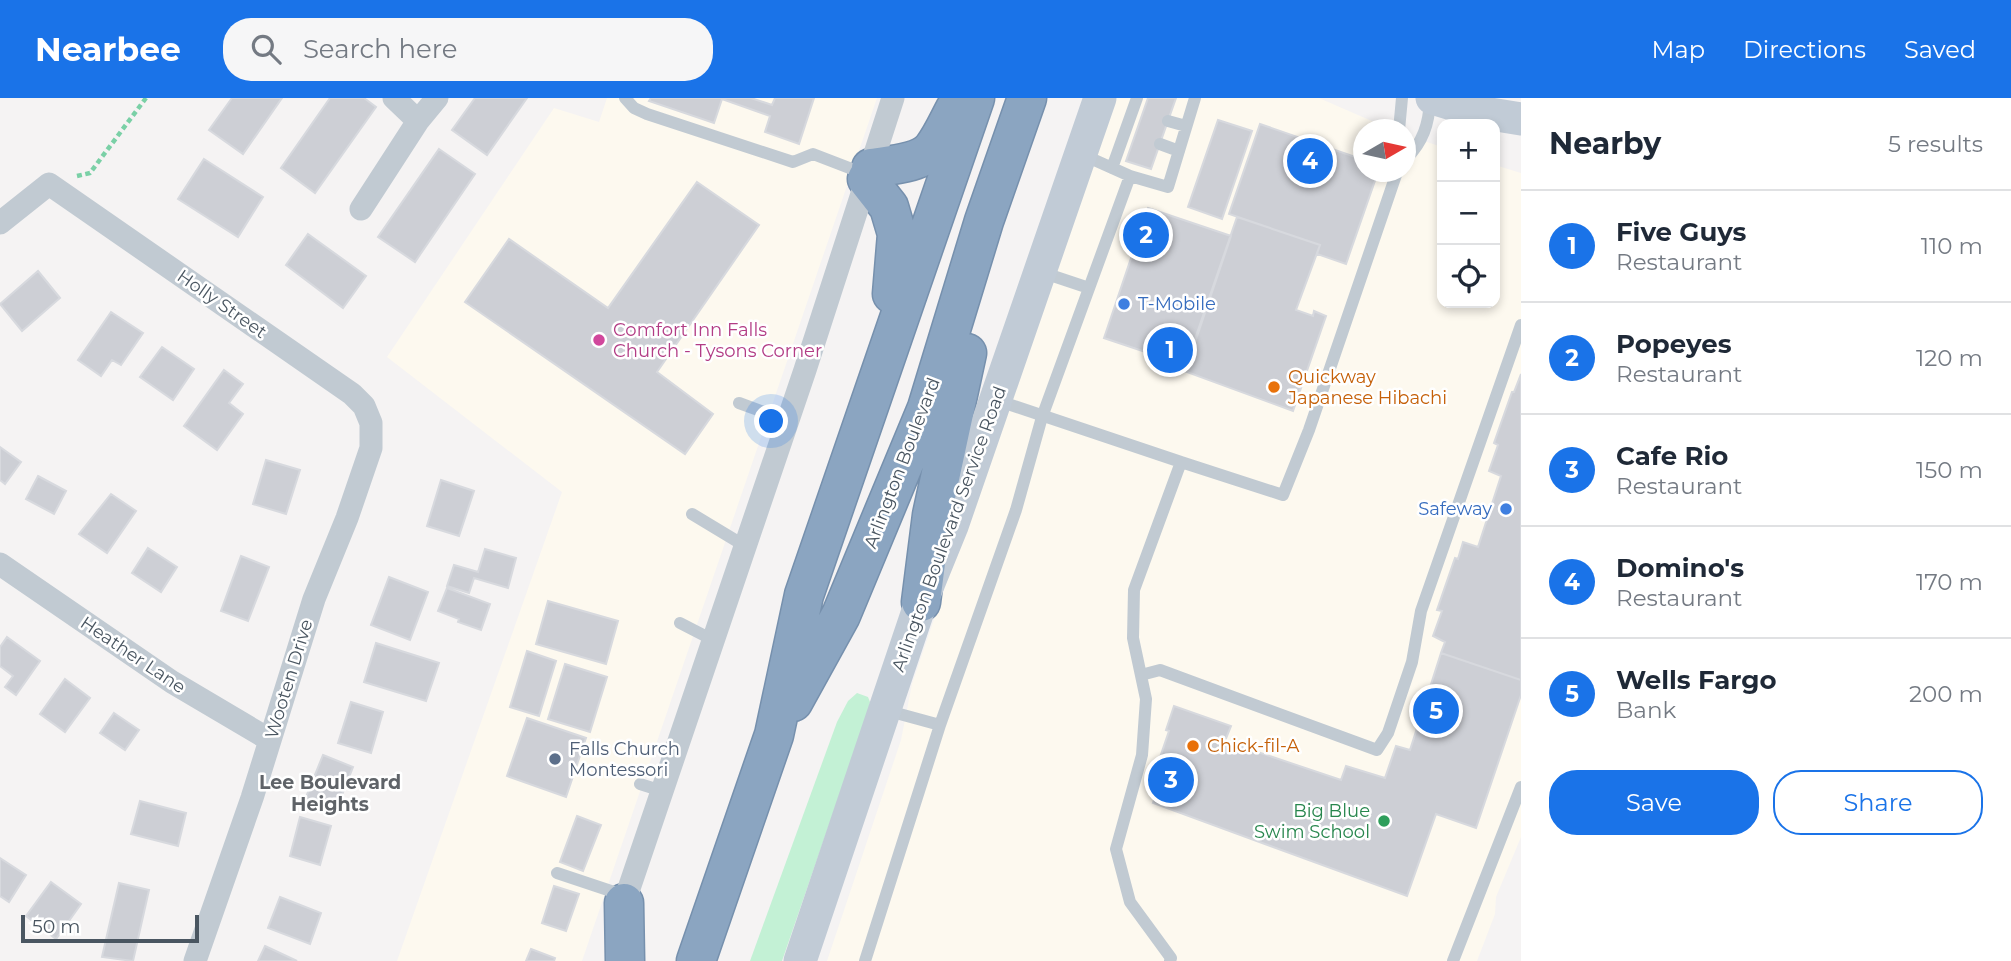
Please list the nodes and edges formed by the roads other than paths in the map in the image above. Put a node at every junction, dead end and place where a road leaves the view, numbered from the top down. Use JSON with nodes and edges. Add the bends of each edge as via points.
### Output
{"nodes":[{"id":1,"x":394,"y":98,"type":"edge"},
{"id":2,"x":437,"y":98,"type":"edge"},
{"id":3,"x":625,"y":98,"type":"edge"},
{"id":4,"x":893,"y":98,"type":"edge"},
{"id":5,"x":961,"y":98,"type":"edge"},
{"id":6,"x":975,"y":98,"type":"edge"},
{"id":7,"x":1027,"y":98,"type":"edge"},
{"id":8,"x":1100,"y":98,"type":"edge"},
{"id":9,"x":1194,"y":98,"type":"edge"},
{"id":10,"x":1402,"y":98,"type":"edge"},
{"id":11,"x":1431,"y":98,"type":"edge"},
{"id":12,"x":1138,"y":107,"type":"edge"},
{"id":13,"x":1400,"y":119,"type":"edge"},
{"id":14,"x":1521,"y":119,"type":"edge"},
{"id":15,"x":418,"y":121,"type":"junction"},
{"id":16,"x":1168,"y":121,"type":"dead end"},
{"id":17,"x":1186,"y":126,"type":"junction"},
{"id":18,"x":1160,"y":144,"type":"dead end"},
{"id":19,"x":1416,"y":149,"type":"edge"},
{"id":20,"x":1179,"y":150,"type":"junction"},
{"id":21,"x":1081,"y":154,"type":"junction"},
{"id":22,"x":1112,"y":168,"type":"junction"},
{"id":23,"x":869,"y":174,"type":"junction"},
{"id":24,"x":1130,"y":176,"type":"junction"},
{"id":25,"x":1394,"y":182,"type":"edge"},
{"id":26,"x":361,"y":209,"type":"dead end"},
{"id":27,"x":984,"y":221,"type":"junction"},
{"id":28,"x":0,"y":223,"type":"edge"},
{"id":29,"x":1040,"y":272,"type":"junction"},
{"id":30,"x":1089,"y":288,"type":"junction"},
{"id":31,"x":1521,"y":325,"type":"edge"},
{"id":32,"x":878,"y":377,"type":"junction"},
{"id":33,"x":996,"y":400,"type":"junction"},
{"id":34,"x":739,"y":403,"type":"dead end"},
{"id":35,"x":1042,"y":416,"type":"junction"},
{"id":36,"x":788,"y":421,"type":"junction"},
{"id":37,"x":373,"y":438,"type":"joint"},
{"id":38,"x":1181,"y":463,"type":"junction"},
{"id":39,"x":692,"y":514,"type":"dead end"},
{"id":40,"x":745,"y":546,"type":"junction"},
{"id":41,"x":0,"y":564,"type":"edge"},
{"id":42,"x":921,"y":602,"type":"junction"},
{"id":43,"x":680,"y":623,"type":"dead end"},
{"id":44,"x":713,"y":640,"type":"junction"},
{"id":45,"x":1141,"y":675,"type":"junction"},
{"id":46,"x":885,"y":709,"type":"junction"},
{"id":47,"x":940,"y":725,"type":"junction"},
{"id":48,"x":774,"y":736,"type":"junction"},
{"id":49,"x":270,"y":740,"type":"junction"},
{"id":50,"x":640,"y":784,"type":"dead end"},
{"id":51,"x":1521,"y":788,"type":"edge"},
{"id":52,"x":662,"y":791,"type":"junction"},
{"id":53,"x":557,"y":873,"type":"dead end"},
{"id":54,"x":625,"y":900,"type":"junction"},
{"id":55,"x":195,"y":961,"type":"edge"},
{"id":56,"x":607,"y":961,"type":"edge"},
{"id":57,"x":625,"y":961,"type":"edge"},
{"id":58,"x":696,"y":961,"type":"edge"},
{"id":59,"x":800,"y":961,"type":"edge"},
{"id":60,"x":865,"y":961,"type":"edge"},
{"id":61,"x":1170,"y":961,"type":"edge"},
{"id":62,"x":1452,"y":961,"type":"edge"}],
"edges":[{"from":1,"to":15,"type":"street"},
{"from":2,"to":15,"type":"street"},
{"from":3,"to":23,"type":"lane","via":[[647,114],[793,162],[813,154]]},
{"from":4,"to":23,"type":"street"},
{"from":5,"to":23,"type":"highway","via":[[932,151]]},
{"from":6,"to":32,"type":"highway","name":"Arlington Boulevard"},
{"from":7,"to":27,"type":"highway","name":"Arlington Boulevard"},
{"from":8,"to":21,"type":"street","name":"Arlington Boulevard Service Road"},
{"from":9,"to":17,"type":"lane"},
{"from":10,"to":13,"type":"lane"},
{"from":11,"to":14,"type":"street"},
{"from":11,"to":19,"type":"lane","via":[[1429,121]]},
{"from":12,"to":22,"type":"lane"},
{"from":15,"to":26,"type":"street"},
{"from":16,"to":17,"type":"lane"},
{"from":17,"to":20,"type":"lane"},
{"from":18,"to":20,"type":"lane"},
{"from":20,"to":24,"type":"lane","via":[[1168,187]]},
{"from":21,"to":22,"type":"lane"},
{"from":21,"to":29,"type":"street","name":"Arlington Boulevard Service Road"},
{"from":22,"to":24,"type":"lane"},
{"from":23,"to":32,"type":"highway","via":[[889,207],[897,234]]},
{"from":23,"to":36,"type":"street"},
{"from":24,"to":30,"type":"lane"},
{"from":25,"to":38,"type":"lane","via":[[1283,495]]},
{"from":27,"to":42,"type":"highway","via":[[975,319],[932,514]]},
{"from":27,"to":48,"type":"highway","name":"Arlington Boulevard","via":[[927,408],[841,615]]},
{"from":28,"to":37,"type":"street","name":"Holly Street","via":[[49,184],[352,394],[364,406]]},
{"from":29,"to":30,"type":"lane"},
{"from":29,"to":33,"type":"street","name":"Arlington Boulevard Service Road"},
{"from":30,"to":35,"type":"lane"},
{"from":31,"to":45,"type":"lane","via":[[1421,611],[1412,662],[1397,708],[1377,750],[1160,670]]},
{"from":32,"to":48,"type":"highway","name":"Arlington Boulevard","via":[[804,595]]},
{"from":33,"to":35,"type":"lane"},
{"from":33,"to":42,"type":"street","name":"Arlington Boulevard Service Road"},
{"from":34,"to":36,"type":"lane"},
{"from":35,"to":38,"type":"lane"},
{"from":35,"to":47,"type":"lane","via":[[1016,510]]},
{"from":36,"to":40,"type":"street"},
{"from":37,"to":49,"type":"street","name":"Wooten Drive","via":[[347,518],[313,599]]},
{"from":38,"to":45,"type":"lane","via":[[1133,590],[1133,638]]},
{"from":39,"to":40,"type":"lane"},
{"from":40,"to":44,"type":"street"},
{"from":41,"to":49,"type":"street","name":"Heather Lane","via":[[172,682]]},
{"from":42,"to":46,"type":"street","name":"Arlington Boulevard Service Road"},
{"from":43,"to":44,"type":"lane"},
{"from":44,"to":52,"type":"street"},
{"from":45,"to":61,"type":"lane","via":[[1146,699],[1142,755],[1116,849],[1130,902]]},
{"from":46,"to":47,"type":"lane"},
{"from":46,"to":59,"type":"street","name":"Arlington Boulevard Service Road"},
{"from":47,"to":60,"type":"lane"},
{"from":48,"to":58,"type":"highway","name":"Arlington Boulevard"},
{"from":49,"to":55,"type":"street","name":"Wooten Drive"},
{"from":50,"to":52,"type":"lane"},
{"from":51,"to":62,"type":"lane"},
{"from":52,"to":54,"type":"street"},
{"from":53,"to":54,"type":"lane"},
{"from":54,"to":56,"type":"street"},
{"from":54,"to":57,"type":"highway"}]}
